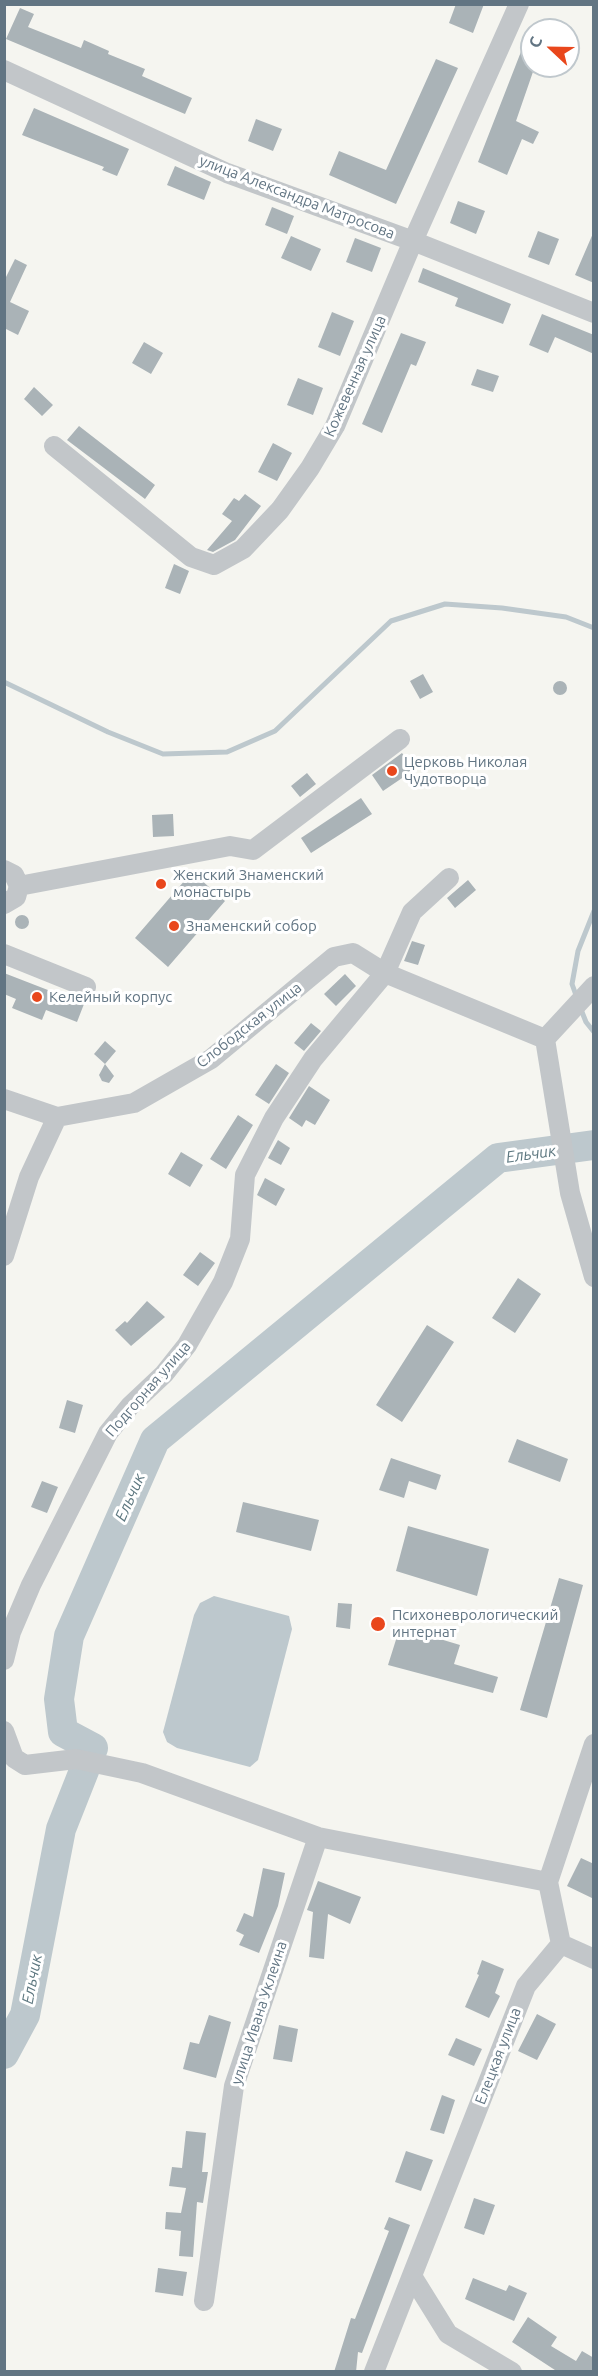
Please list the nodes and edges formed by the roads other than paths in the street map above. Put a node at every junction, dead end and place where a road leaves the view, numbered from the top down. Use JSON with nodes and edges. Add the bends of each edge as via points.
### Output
{"nodes":[{"id":1,"x":519,"y":4,"type":"edge"},
{"id":2,"x":4,"y":70,"type":"edge"},
{"id":3,"x":413,"y":242,"type":"junction"},
{"id":4,"x":594,"y":313,"type":"edge"},
{"id":5,"x":54,"y":446,"type":"dead end"},
{"id":6,"x":400,"y":739,"type":"dead end"},
{"id":7,"x":4,"y":870,"type":"edge"},
{"id":8,"x":449,"y":878,"type":"dead end"},
{"id":9,"x":19,"y":886,"type":"junction"},
{"id":10,"x":4,"y":904,"type":"edge"},
{"id":11,"x":4,"y":954,"type":"edge"},
{"id":12,"x":386,"y":973,"type":"junction"},
{"id":13,"x":86,"y":987,"type":"dead end"},
{"id":14,"x":590,"y":988,"type":"edge"},
{"id":15,"x":545,"y":1039,"type":"junction"},
{"id":16,"x":4,"y":1099,"type":"edge"},
{"id":17,"x":57,"y":1117,"type":"junction"},
{"id":18,"x":4,"y":1256,"type":"edge"},
{"id":19,"x":594,"y":1277,"type":"edge"},
{"id":20,"x":4,"y":1660,"type":"edge"},
{"id":21,"x":4,"y":1731,"type":"edge"},
{"id":22,"x":594,"y":1743,"type":"edge"},
{"id":23,"x":318,"y":1837,"type":"junction"},
{"id":24,"x":548,"y":1882,"type":"junction"},
{"id":25,"x":561,"y":1944,"type":"junction"},
{"id":26,"x":594,"y":1959,"type":"edge"},
{"id":27,"x":412,"y":2276,"type":"junction"},
{"id":28,"x":204,"y":2301,"type":"dead end"},
{"id":29,"x":374,"y":2372,"type":"edge"},
{"id":30,"x":513,"y":2372,"type":"edge"}],
"edges":[{"from":1,"to":3,"type":"street","name":"Кожевенная улица"},
{"from":2,"to":3,"type":"street","name":"улица Александра Матросова","via":[[227,173]]},
{"from":3,"to":4,"type":"street","name":"улица Александра Матросова"},
{"from":3,"to":5,"type":"street","name":"Кожевенная улица","via":[[334,426],[280,510],[243,549],[214,565],[191,557]]},
{"from":6,"to":9,"type":"street","via":[[253,850],[230,846]]},
{"from":7,"to":9,"type":"street","via":[[14,875]]},
{"from":8,"to":12,"type":"street","name":"Подгорная улица","via":[[412,912]]},
{"from":9,"to":10,"type":"street","via":[[16,897]]},
{"from":11,"to":13,"type":"street"},
{"from":12,"to":15,"type":"street"},
{"from":12,"to":17,"type":"street","name":"Слободская улица","via":[[353,952],[334,957],[211,1059],[134,1103]]},
{"from":12,"to":20,"type":"street","name":"Подгорная улица","via":[[314,1059],[274,1118],[245,1175],[240,1239],[223,1282],[188,1345],[130,1406],[96,1453],[31,1585]]},
{"from":14,"to":15,"type":"street"},
{"from":15,"to":19,"type":"street","via":[[570,1193]]},
{"from":16,"to":17,"type":"street","name":"Слободская улица"},
{"from":17,"to":18,"type":"street","via":[[29,1177]]},
{"from":21,"to":23,"type":"street","via":[[14,1758],[25,1764],[76,1759],[141,1773]]},
{"from":22,"to":24,"type":"street"},
{"from":23,"to":24,"type":"street"},
{"from":23,"to":28,"type":"street","name":"улица Ивана Уклеина","via":[[234,2086]]},
{"from":24,"to":25,"type":"street"},
{"from":25,"to":26,"type":"street"},
{"from":25,"to":27,"type":"street","name":"Елецкая улица","via":[[526,1986]]},
{"from":27,"to":29,"type":"street","name":"Елецкая улица"},
{"from":27,"to":30,"type":"street","via":[[448,2334]]}]}
